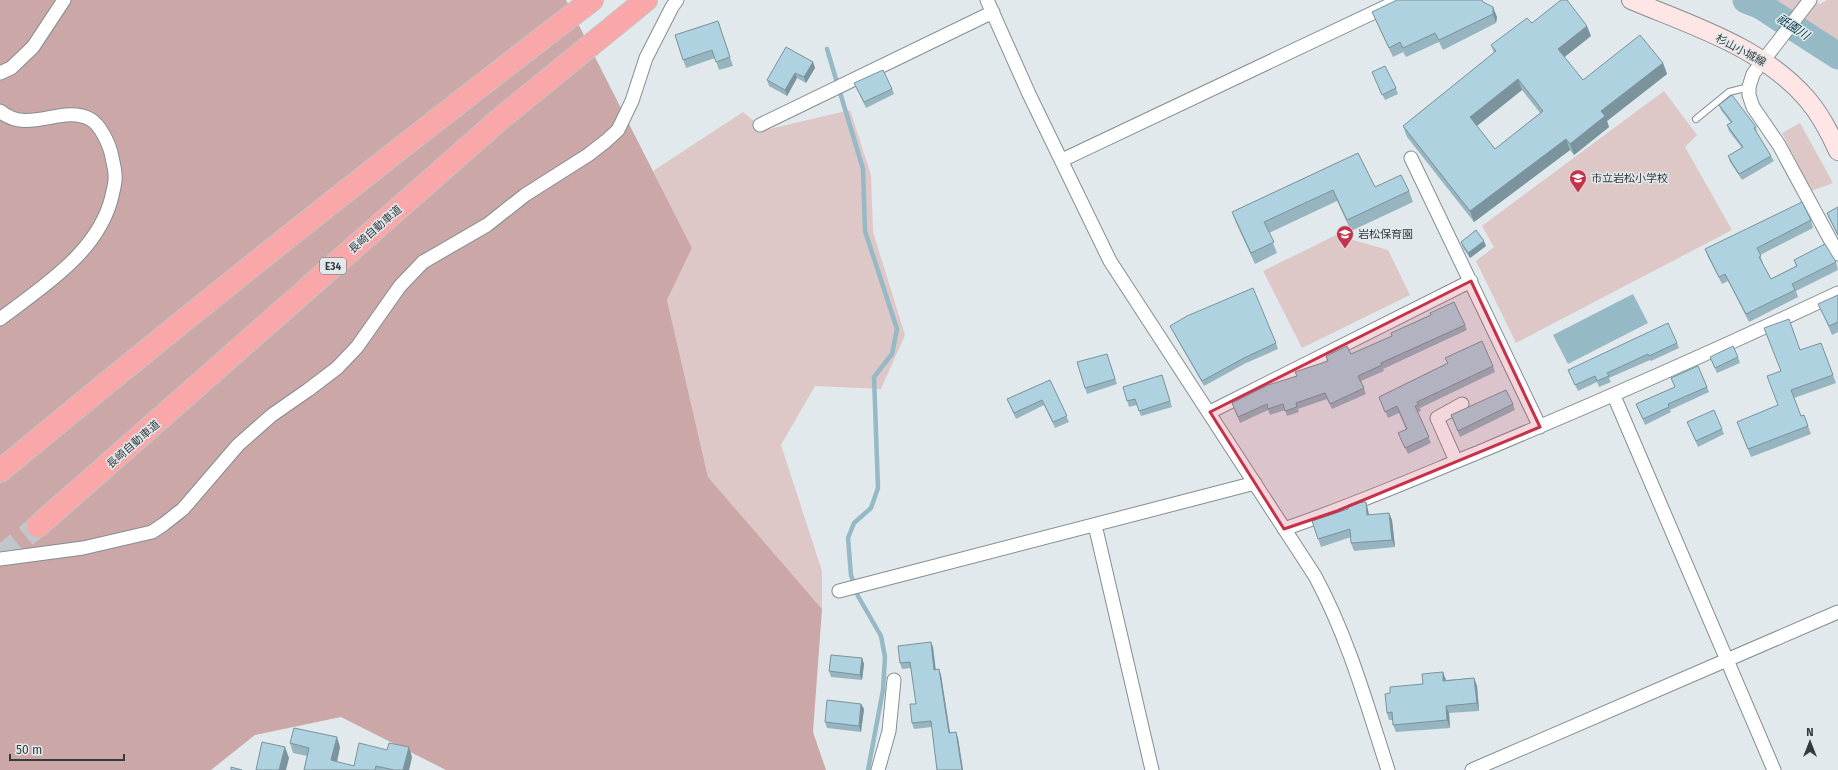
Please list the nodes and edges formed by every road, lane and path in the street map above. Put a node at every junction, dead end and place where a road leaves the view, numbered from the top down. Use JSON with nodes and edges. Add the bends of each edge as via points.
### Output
{"nodes":[{"id":1,"x":64,"y":0,"type":"edge"},
{"id":2,"x":592,"y":0,"type":"edge"},
{"id":3,"x":677,"y":0,"type":"edge"},
{"id":4,"x":1400,"y":0,"type":"edge"},
{"id":5,"x":1631,"y":0,"type":"edge"},
{"id":6,"x":1810,"y":0,"type":"edge"},
{"id":7,"x":639,"y":5,"type":"edge"},
{"id":8,"x":990,"y":6,"type":"edge"},
{"id":9,"x":1764,"y":60,"type":"junction"},
{"id":10,"x":0,"y":73,"type":"edge"},
{"id":11,"x":1749,"y":87,"type":"junction"},
{"id":12,"x":0,"y":111,"type":"edge"},
{"id":13,"x":1696,"y":119,"type":"dead end"},
{"id":14,"x":760,"y":126,"type":"dead end"},
{"id":15,"x":1838,"y":151,"type":"edge"},
{"id":16,"x":1411,"y":158,"type":"dead end"},
{"id":17,"x":1062,"y":160,"type":"junction"},
{"id":18,"x":1838,"y":254,"type":"edge"},
{"id":19,"x":1471,"y":281,"type":"junction"},
{"id":20,"x":1838,"y":293,"type":"edge"},
{"id":21,"x":0,"y":319,"type":"edge"},
{"id":22,"x":1614,"y":396,"type":"junction"},
{"id":23,"x":1462,"y":404,"type":"dead end"},
{"id":24,"x":1210,"y":412,"type":"junction"},
{"id":25,"x":1540,"y":427,"type":"junction"},
{"id":26,"x":1456,"y":462,"type":"junction"},
{"id":27,"x":0,"y":471,"type":"edge"},
{"id":28,"x":1255,"y":483,"type":"junction"},
{"id":29,"x":1095,"y":525,"type":"junction"},
{"id":30,"x":38,"y":526,"type":"tunnel mouth"},
{"id":31,"x":1284,"y":528,"type":"junction"},
{"id":32,"x":0,"y":559,"type":"edge"},
{"id":33,"x":844,"y":590,"type":"dead end"},
{"id":34,"x":1838,"y":612,"type":"edge"},
{"id":35,"x":1727,"y":660,"type":"junction"},
{"id":36,"x":894,"y":680,"type":"dead end"},
{"id":37,"x":878,"y":770,"type":"edge"},
{"id":38,"x":1152,"y":770,"type":"edge"},
{"id":39,"x":1388,"y":770,"type":"edge"},
{"id":40,"x":1472,"y":770,"type":"edge"},
{"id":41,"x":1774,"y":770,"type":"edge"}],
"edges":[{"from":1,"to":10,"type":"street","via":[[33,47],[11,68]]},
{"from":2,"to":27,"type":"highway","via":[[269,252]]},
{"from":3,"to":32,"type":"street","via":[[646,58],[632,101],[618,130],[606,142],[525,195],[487,225],[423,262],[400,286],[357,347],[337,368],[272,415],[238,445],[183,509],[152,532],[83,548]]},
{"from":4,"to":17,"type":"street"},
{"from":5,"to":9,"type":"main road","name":"杉山小城線","via":[[1706,31]]},
{"from":6,"to":9,"type":"street"},
{"from":7,"to":30,"type":"highway","name":"長崎自動車道","number":"E34","via":[[494,125]]},
{"from":8,"to":14,"type":"street"},
{"from":8,"to":17,"type":"street"},
{"from":9,"to":11,"type":"street","via":[[1753,74]]},
{"from":9,"to":15,"type":"main road","name":"杉山小城線","via":[[1787,78],[1808,100]]},
{"from":11,"to":13,"type":"lane","via":[[1729,92]]},
{"from":11,"to":18,"type":"street","via":[[1753,107],[1779,145]]},
{"from":12,"to":21,"type":"street","via":[[8,118],[19,120],[68,115],[91,119],[111,151],[115,176],[109,206],[91,239],[51,280]]},
{"from":16,"to":19,"type":"street"},
{"from":17,"to":24,"type":"street","via":[[1110,261]]},
{"from":19,"to":24,"type":"street"},
{"from":19,"to":25,"type":"street"},
{"from":20,"to":22,"type":"street"},
{"from":22,"to":25,"type":"street"},
{"from":22,"to":35,"type":"street"},
{"from":23,"to":26,"type":"street","via":[[1437,418]]},
{"from":24,"to":28,"type":"street"},
{"from":25,"to":26,"type":"street"},
{"from":26,"to":31,"type":"street","via":[[1337,511]]},
{"from":28,"to":29,"type":"street"},
{"from":28,"to":31,"type":"street"},
{"from":29,"to":33,"type":"street"},
{"from":29,"to":38,"type":"street"},
{"from":31,"to":39,"type":"street","via":[[1328,600],[1363,693]]},
{"from":34,"to":35,"type":"street"},
{"from":35,"to":40,"type":"street"},
{"from":35,"to":41,"type":"street"},
{"from":36,"to":37,"type":"street","via":[[889,731]]}]}
